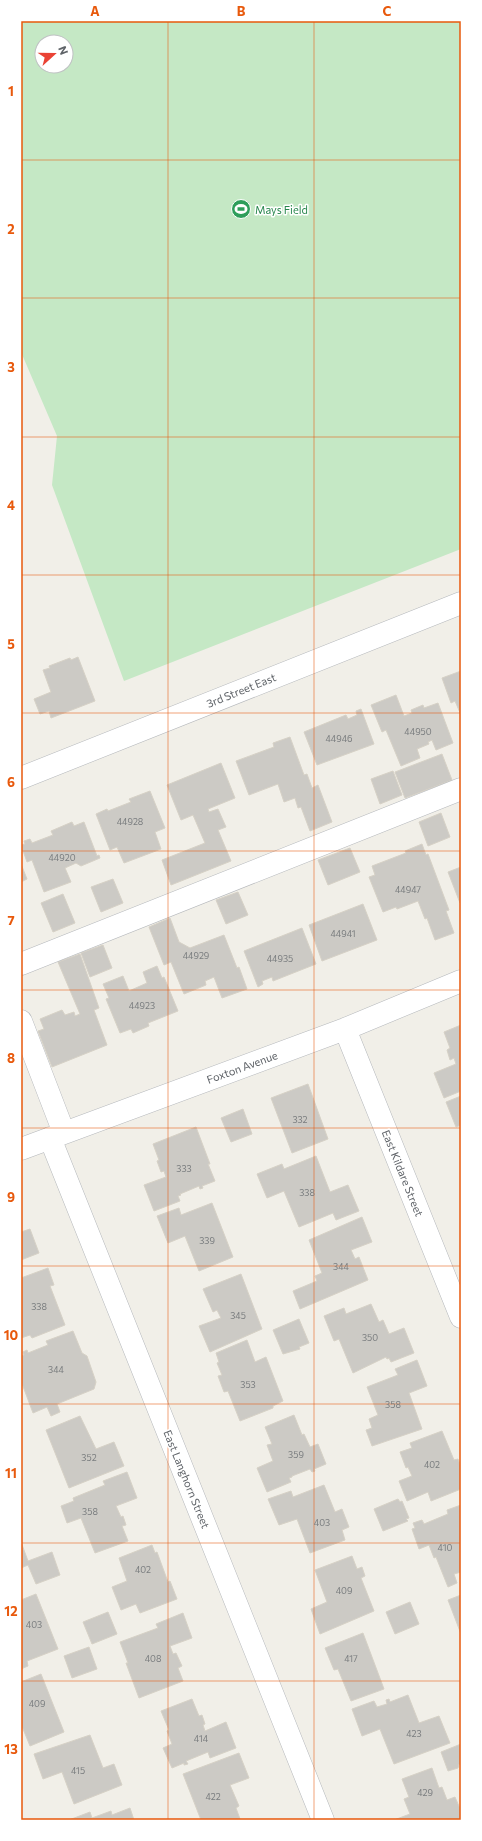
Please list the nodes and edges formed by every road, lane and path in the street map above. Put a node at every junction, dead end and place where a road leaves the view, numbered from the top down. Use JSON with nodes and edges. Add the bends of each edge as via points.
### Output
{"nodes":[{"id":1,"x":461,"y":603,"type":"edge"},
{"id":2,"x":21,"y":778,"type":"edge"},
{"id":3,"x":461,"y":790,"type":"edge"},
{"id":4,"x":21,"y":964,"type":"edge"},
{"id":5,"x":461,"y":981,"type":"edge"},
{"id":6,"x":21,"y":1020,"type":"edge"},
{"id":7,"x":345,"y":1029,"type":"junction"},
{"id":8,"x":57,"y":1135,"type":"junction"},
{"id":9,"x":21,"y":1149,"type":"edge"},
{"id":10,"x":461,"y":1317,"type":"edge"},
{"id":11,"x":323,"y":1820,"type":"edge"}],
"edges":[{"from":1,"to":2,"type":"street","name":"3rd Street East"},
{"from":3,"to":4,"type":"street"},
{"from":5,"to":7,"type":"street","name":"Foxton Avenue"},
{"from":6,"to":8,"type":"street","name":"East Langhorn Street"},
{"from":7,"to":8,"type":"street","name":"Foxton Avenue"},
{"from":7,"to":10,"type":"street","name":"East Kildare Street"},
{"from":8,"to":9,"type":"street","name":"Foxton Avenue"},
{"from":8,"to":11,"type":"street","name":"East Langhorn Street"}]}
